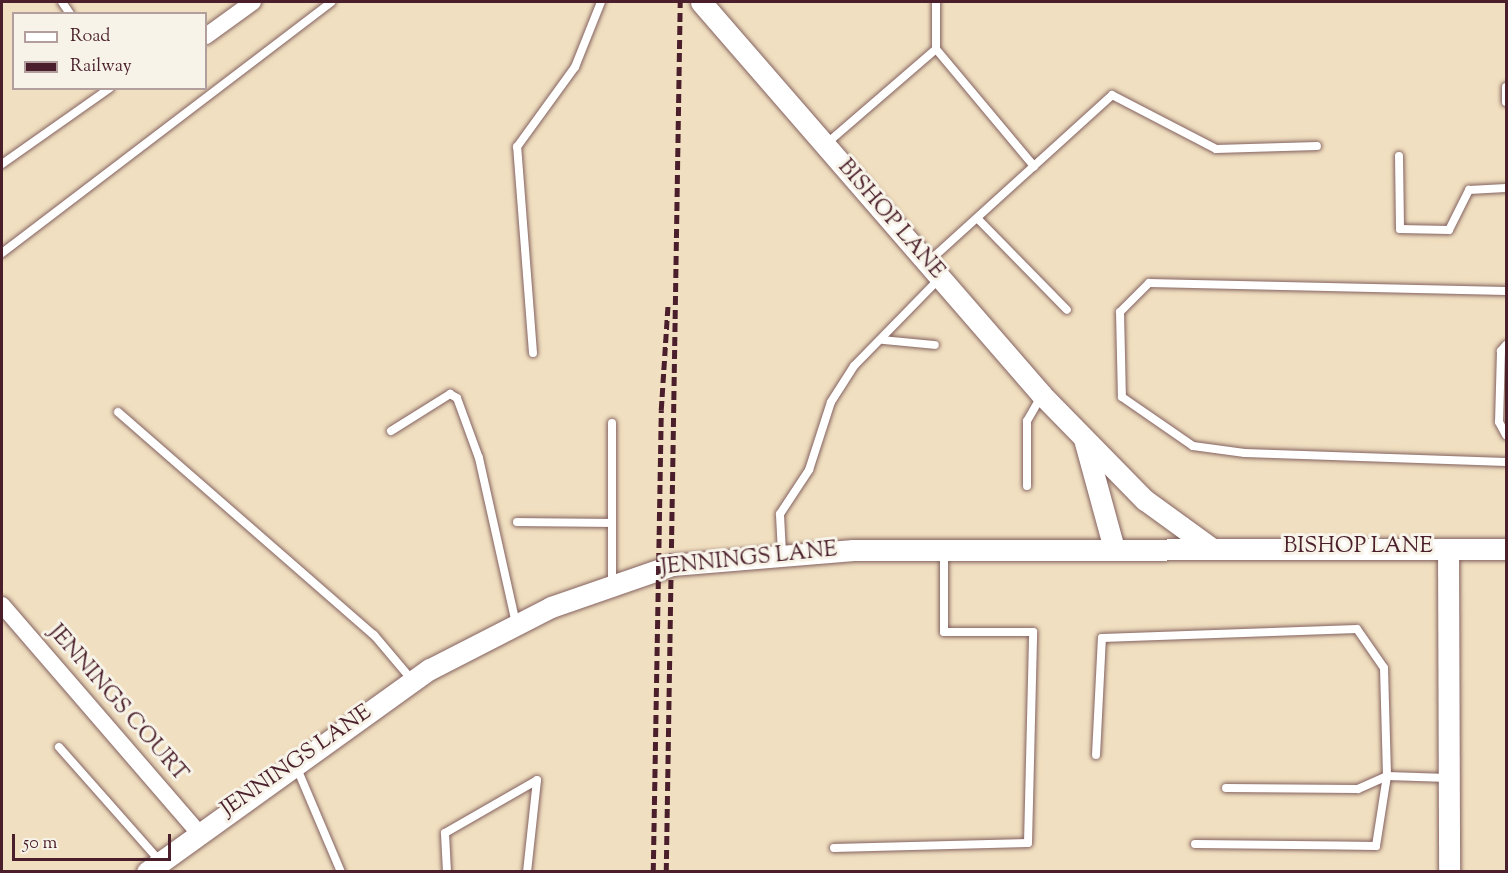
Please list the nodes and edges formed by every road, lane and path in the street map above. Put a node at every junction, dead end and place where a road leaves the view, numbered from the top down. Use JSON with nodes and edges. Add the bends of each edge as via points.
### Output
{"nodes":[{"id":1,"x":253,"y":2,"type":"edge"},
{"id":2,"x":331,"y":2,"type":"edge"},
{"id":3,"x":601,"y":2,"type":"edge"},
{"id":4,"x":701,"y":2,"type":"edge"},
{"id":5,"x":936,"y":2,"type":"edge"},
{"id":6,"x":207,"y":35,"type":"edge"},
{"id":7,"x":936,"y":49,"type":"junction"},
{"id":8,"x":1506,"y":87,"type":"edge"},
{"id":9,"x":107,"y":90,"type":"edge"},
{"id":10,"x":1506,"y":102,"type":"edge"},
{"id":11,"x":825,"y":145,"type":"junction"},
{"id":12,"x":1317,"y":146,"type":"dead end"},
{"id":13,"x":1399,"y":156,"type":"dead end"},
{"id":14,"x":2,"y":164,"type":"edge"},
{"id":15,"x":1034,"y":166,"type":"junction"},
{"id":16,"x":1506,"y":188,"type":"edge"},
{"id":17,"x":978,"y":219,"type":"junction"},
{"id":18,"x":2,"y":253,"type":"edge"},
{"id":19,"x":934,"y":270,"type":"junction"},
{"id":20,"x":1506,"y":291,"type":"edge"},
{"id":21,"x":1066,"y":310,"type":"dead end"},
{"id":22,"x":883,"y":340,"type":"junction"},
{"id":23,"x":935,"y":345,"type":"dead end"},
{"id":24,"x":1506,"y":345,"type":"edge"},
{"id":25,"x":532,"y":353,"type":"dead end"},
{"id":26,"x":1042,"y":394,"type":"junction"},
{"id":27,"x":118,"y":412,"type":"dead end"},
{"id":28,"x":612,"y":423,"type":"dead end"},
{"id":29,"x":391,"y":431,"type":"dead end"},
{"id":30,"x":1083,"y":435,"type":"junction"},
{"id":31,"x":1506,"y":435,"type":"edge"},
{"id":32,"x":1506,"y":462,"type":"edge"},
{"id":33,"x":1027,"y":486,"type":"dead end"},
{"id":34,"x":516,"y":522,"type":"dead end"},
{"id":35,"x":612,"y":523,"type":"junction"},
{"id":36,"x":1210,"y":547,"type":"junction"},
{"id":37,"x":944,"y":549,"type":"junction"},
{"id":38,"x":1114,"y":549,"type":"junction"},
{"id":39,"x":1448,"y":549,"type":"junction"},
{"id":40,"x":1506,"y":549,"type":"edge"},
{"id":41,"x":782,"y":553,"type":"junction"},
{"id":42,"x":612,"y":584,"type":"junction"},
{"id":43,"x":2,"y":604,"type":"edge"},
{"id":44,"x":516,"y":623,"type":"junction"},
{"id":45,"x":413,"y":680,"type":"junction"},
{"id":46,"x":59,"y":747,"type":"dead end"},
{"id":47,"x":1096,"y":755,"type":"dead end"},
{"id":48,"x":295,"y":763,"type":"junction"},
{"id":49,"x":1387,"y":777,"type":"junction"},
{"id":50,"x":1449,"y":778,"type":"junction"},
{"id":51,"x":1226,"y":788,"type":"dead end"},
{"id":52,"x":198,"y":832,"type":"junction"},
{"id":53,"x":1195,"y":844,"type":"dead end"},
{"id":54,"x":834,"y":848,"type":"dead end"},
{"id":55,"x":153,"y":866,"type":"edge"},
{"id":56,"x":341,"y":872,"type":"edge"},
{"id":57,"x":447,"y":872,"type":"edge"},
{"id":58,"x":527,"y":872,"type":"edge"},
{"id":59,"x":1449,"y":872,"type":"edge"}],
"edges":[{"from":1,"to":6,"type":"street"},
{"from":2,"to":18,"type":"lane"},
{"from":3,"to":25,"type":"lane","via":[[575,67],[517,147]]},
{"from":4,"to":11,"type":"street","name":"BISHOP LANE"},
{"from":5,"to":7,"type":"lane"},
{"from":7,"to":11,"type":"lane"},
{"from":7,"to":15,"type":"lane"},
{"from":8,"to":10,"type":"lane"},
{"from":9,"to":14,"type":"lane"},
{"from":11,"to":19,"type":"street","name":"BISHOP LANE"},
{"from":12,"to":15,"type":"lane","via":[[1216,148],[1112,95]]},
{"from":13,"to":16,"type":"lane","via":[[1400,229],[1449,230],[1469,190]]},
{"from":15,"to":17,"type":"lane"},
{"from":17,"to":19,"type":"lane"},
{"from":17,"to":21,"type":"lane"},
{"from":19,"to":22,"type":"lane"},
{"from":19,"to":26,"type":"street","name":"BISHOP LANE"},
{"from":20,"to":32,"type":"lane","via":[[1149,283],[1120,312],[1122,397],[1193,446],[1245,453]]},
{"from":22,"to":23,"type":"lane"},
{"from":22,"to":41,"type":"lane","via":[[854,366],[831,402],[809,470],[780,514]]},
{"from":24,"to":31,"type":"lane","via":[[1501,351],[1499,422]]},
{"from":26,"to":30,"type":"street","name":"BISHOP LANE"},
{"from":26,"to":33,"type":"lane","via":[[1027,421]]},
{"from":27,"to":45,"type":"lane","via":[[374,635]]},
{"from":28,"to":35,"type":"lane"},
{"from":29,"to":44,"type":"lane","via":[[450,394],[457,398],[479,458]]},
{"from":30,"to":36,"type":"street","name":"BISHOP LANE","via":[[1145,500]]},
{"from":30,"to":38,"type":"street","name":"BISHOP LANE"},
{"from":34,"to":35,"type":"lane"},
{"from":35,"to":42,"type":"lane"},
{"from":36,"to":38,"type":"street","name":"BISHOP LANE"},
{"from":36,"to":39,"type":"street","name":"BISHOP LANE"},
{"from":37,"to":38,"type":"street","name":"JENNINGS LANE"},
{"from":37,"to":41,"type":"street","name":"JENNINGS LANE"},
{"from":37,"to":54,"type":"lane","via":[[944,632],[1033,632],[1028,843]]},
{"from":39,"to":40,"type":"street","name":"BISHOP LANE"},
{"from":39,"to":50,"type":"street"},
{"from":41,"to":42,"type":"street","name":"JENNINGS LANE","via":[[672,564]]},
{"from":42,"to":44,"type":"street","name":"JENNINGS LANE"},
{"from":43,"to":52,"type":"street","name":"JENNINGS COURT"},
{"from":44,"to":45,"type":"street","name":"JENNINGS LANE"},
{"from":45,"to":48,"type":"street","name":"JENNINGS LANE"},
{"from":46,"to":55,"type":"lane"},
{"from":47,"to":49,"type":"lane","via":[[1102,638],[1357,629],[1384,668]]},
{"from":48,"to":52,"type":"street","name":"JENNINGS LANE"},
{"from":48,"to":56,"type":"lane"},
{"from":49,"to":50,"type":"lane"},
{"from":49,"to":51,"type":"lane","via":[[1358,789]]},
{"from":49,"to":53,"type":"lane","via":[[1376,846]]},
{"from":50,"to":59,"type":"street"},
{"from":52,"to":55,"type":"street","name":"JENNINGS LANE"},
{"from":57,"to":58,"type":"lane","via":[[445,833],[537,780]]}]}
